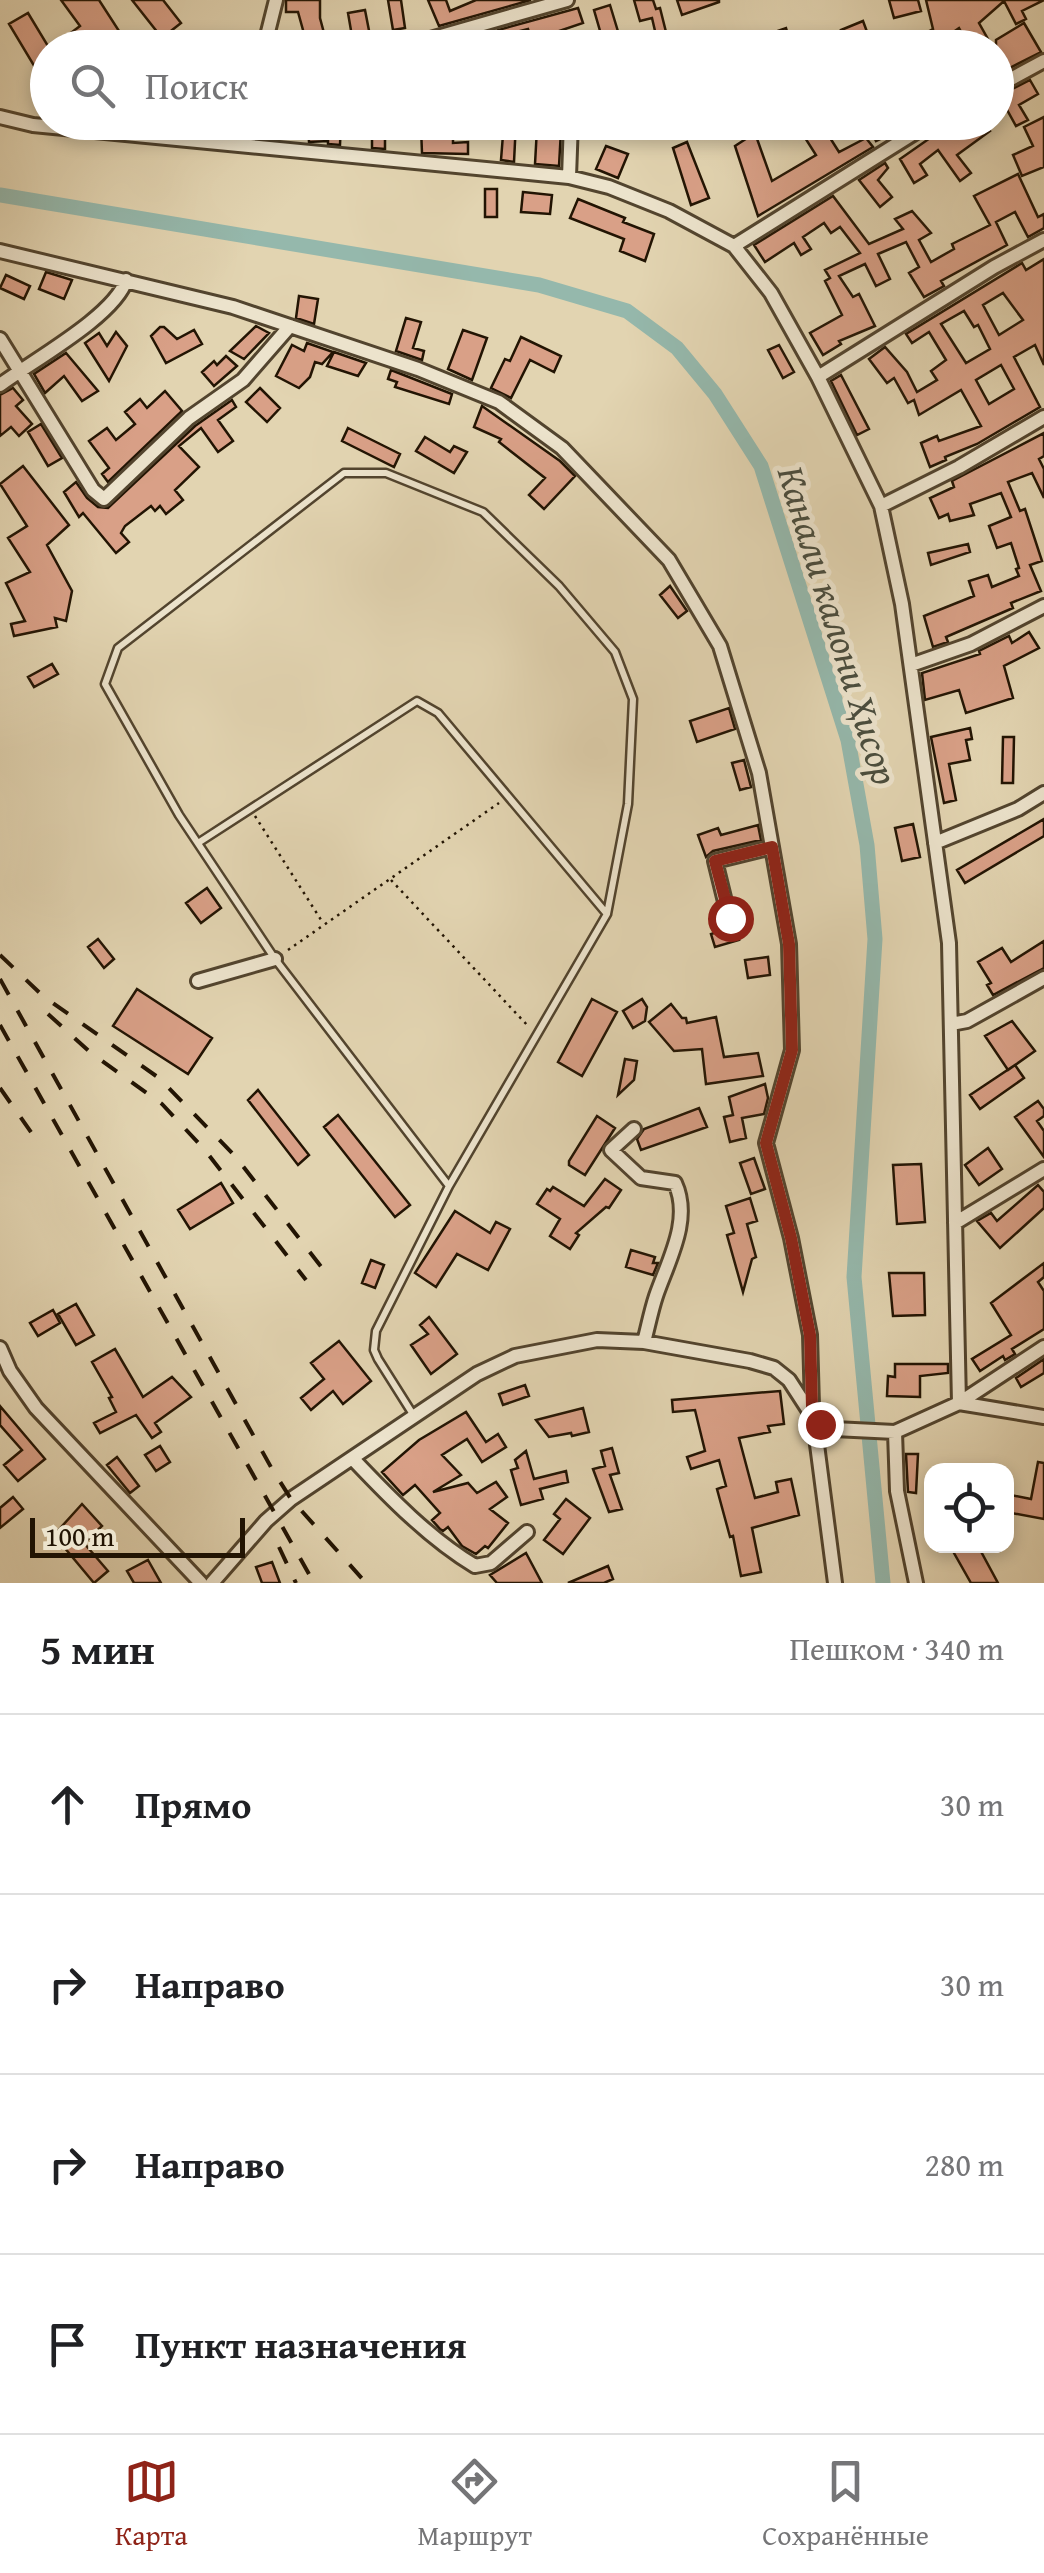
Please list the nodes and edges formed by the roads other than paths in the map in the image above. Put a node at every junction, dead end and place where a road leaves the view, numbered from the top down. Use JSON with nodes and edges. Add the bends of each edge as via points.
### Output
{"nodes":[{"id":1,"x":276,"y":0,"type":"edge"},
{"id":2,"x":567,"y":0,"type":"edge"},
{"id":3,"x":268,"y":30,"type":"edge"},
{"id":4,"x":462,"y":30,"type":"edge"},
{"id":5,"x":1044,"y":61,"type":"edge"},
{"id":6,"x":1014,"y":77,"type":"edge"},
{"id":7,"x":0,"y":116,"type":"edge"},
{"id":8,"x":30,"y":124,"type":"edge"},
{"id":9,"x":188,"y":140,"type":"edge"},
{"id":10,"x":570,"y":140,"type":"edge"},
{"id":11,"x":903,"y":140,"type":"edge"},
{"id":12,"x":569,"y":177,"type":"junction"},
{"id":13,"x":1044,"y":240,"type":"edge"},
{"id":14,"x":734,"y":246,"type":"junction"},
{"id":15,"x":0,"y":252,"type":"edge"},
{"id":16,"x":126,"y":280,"type":"junction"},
{"id":17,"x":290,"y":326,"type":"junction"},
{"id":18,"x":0,"y":339,"type":"edge"},
{"id":19,"x":21,"y":369,"type":"junction"},
{"id":20,"x":818,"y":377,"type":"junction"},
{"id":21,"x":0,"y":385,"type":"edge"},
{"id":22,"x":1044,"y":417,"type":"edge"},
{"id":23,"x":880,"y":506,"type":"junction"},
{"id":24,"x":1044,"y":606,"type":"edge"},
{"id":25,"x":910,"y":665,"type":"junction"},
{"id":26,"x":1044,"y":792,"type":"edge"},
{"id":27,"x":198,"y":843,"type":"junction"},
{"id":28,"x":936,"y":844,"type":"junction"},
{"id":29,"x":772,"y":847,"type":"junction"},
{"id":30,"x":606,"y":914,"type":"junction"},
{"id":31,"x":730,"y":918,"type":"dead end"},
{"id":32,"x":275,"y":959,"type":"junction"},
{"id":33,"x":1044,"y":978,"type":"edge"},
{"id":34,"x":198,"y":981,"type":"dead end"},
{"id":35,"x":951,"y":1024,"type":"junction"},
{"id":36,"x":634,"y":1129,"type":"dead end"},
{"id":37,"x":1044,"y":1169,"type":"edge"},
{"id":38,"x":450,"y":1186,"type":"junction"},
{"id":39,"x":955,"y":1223,"type":"junction"},
{"id":40,"x":644,"y":1342,"type":"junction"},
{"id":41,"x":1044,"y":1346,"type":"edge"},
{"id":42,"x":0,"y":1348,"type":"edge"},
{"id":43,"x":959,"y":1404,"type":"junction"},
{"id":44,"x":414,"y":1417,"type":"junction"},
{"id":45,"x":1044,"y":1417,"type":"edge"},
{"id":46,"x":816,"y":1419,"type":"junction"},
{"id":47,"x":888,"y":1432,"type":"junction"},
{"id":48,"x":354,"y":1460,"type":"junction"},
{"id":49,"x":526,"y":1532,"type":"dead end"},
{"id":50,"x":201,"y":1583,"type":"edge"},
{"id":51,"x":212,"y":1583,"type":"edge"},
{"id":52,"x":835,"y":1583,"type":"edge"},
{"id":53,"x":916,"y":1583,"type":"edge"}],
"edges":[{"from":1,"to":3,"type":"street"},
{"from":2,"to":4,"type":"street"},
{"from":5,"to":6,"type":"street"},
{"from":7,"to":8,"type":"street"},
{"from":9,"to":12,"type":"street"},
{"from":10,"to":12,"type":"street"},
{"from":11,"to":14,"type":"street"},
{"from":12,"to":14,"type":"street","via":[[669,211]]},
{"from":13,"to":20,"type":"street"},
{"from":14,"to":20,"type":"street","via":[[772,293]]},
{"from":15,"to":16,"type":"street"},
{"from":16,"to":17,"type":"street"},
{"from":16,"to":19,"type":"street","via":[[94,320]]},
{"from":17,"to":19,"type":"street","via":[[243,380],[189,418],[104,500]]},
{"from":17,"to":29,"type":"street","via":[[498,402],[562,448],[669,560],[720,646]]},
{"from":18,"to":19,"type":"street"},
{"from":19,"to":21,"type":"street"},
{"from":20,"to":23,"type":"street"},
{"from":22,"to":23,"type":"street"},
{"from":23,"to":25,"type":"street"},
{"from":24,"to":25,"type":"street","via":[[971,644]]},
{"from":25,"to":28,"type":"street"},
{"from":26,"to":28,"type":"street"},
{"from":27,"to":30,"type":"lane","via":[[417,701],[438,713]]},
{"from":27,"to":30,"type":"lane","via":[[105,684],[118,648],[344,473],[386,473],[483,512],[615,652],[633,698],[628,804]]},
{"from":27,"to":32,"type":"lane"},
{"from":28,"to":35,"type":"street","via":[[950,943]]},
{"from":29,"to":31,"type":"street","via":[[715,861]]},
{"from":29,"to":46,"type":"street","via":[[789,944],[792,1050],[766,1143],[810,1335]]},
{"from":30,"to":38,"type":"lane"},
{"from":32,"to":34,"type":"street"},
{"from":32,"to":38,"type":"lane"},
{"from":33,"to":35,"type":"street"},
{"from":35,"to":39,"type":"street"},
{"from":36,"to":40,"type":"street","via":[[610,1150],[641,1178],[675,1183],[680,1192],[678,1241]]},
{"from":37,"to":39,"type":"street"},
{"from":38,"to":44,"type":"lane","via":[[376,1332],[378,1359]]},
{"from":39,"to":43,"type":"street"},
{"from":40,"to":44,"type":"street","via":[[597,1340],[515,1356]]},
{"from":40,"to":46,"type":"street","via":[[774,1368]]},
{"from":41,"to":43,"type":"street"},
{"from":42,"to":50,"type":"street","via":[[36,1408]]},
{"from":43,"to":45,"type":"street"},
{"from":43,"to":47,"type":"street"},
{"from":44,"to":48,"type":"street"},
{"from":46,"to":47,"type":"street","via":[[834,1429]]},
{"from":46,"to":52,"type":"street"},
{"from":47,"to":53,"type":"street"},
{"from":48,"to":49,"type":"street","via":[[393,1501],[476,1566],[491,1563]]},
{"from":48,"to":51,"type":"street","via":[[274,1512]]}]}
